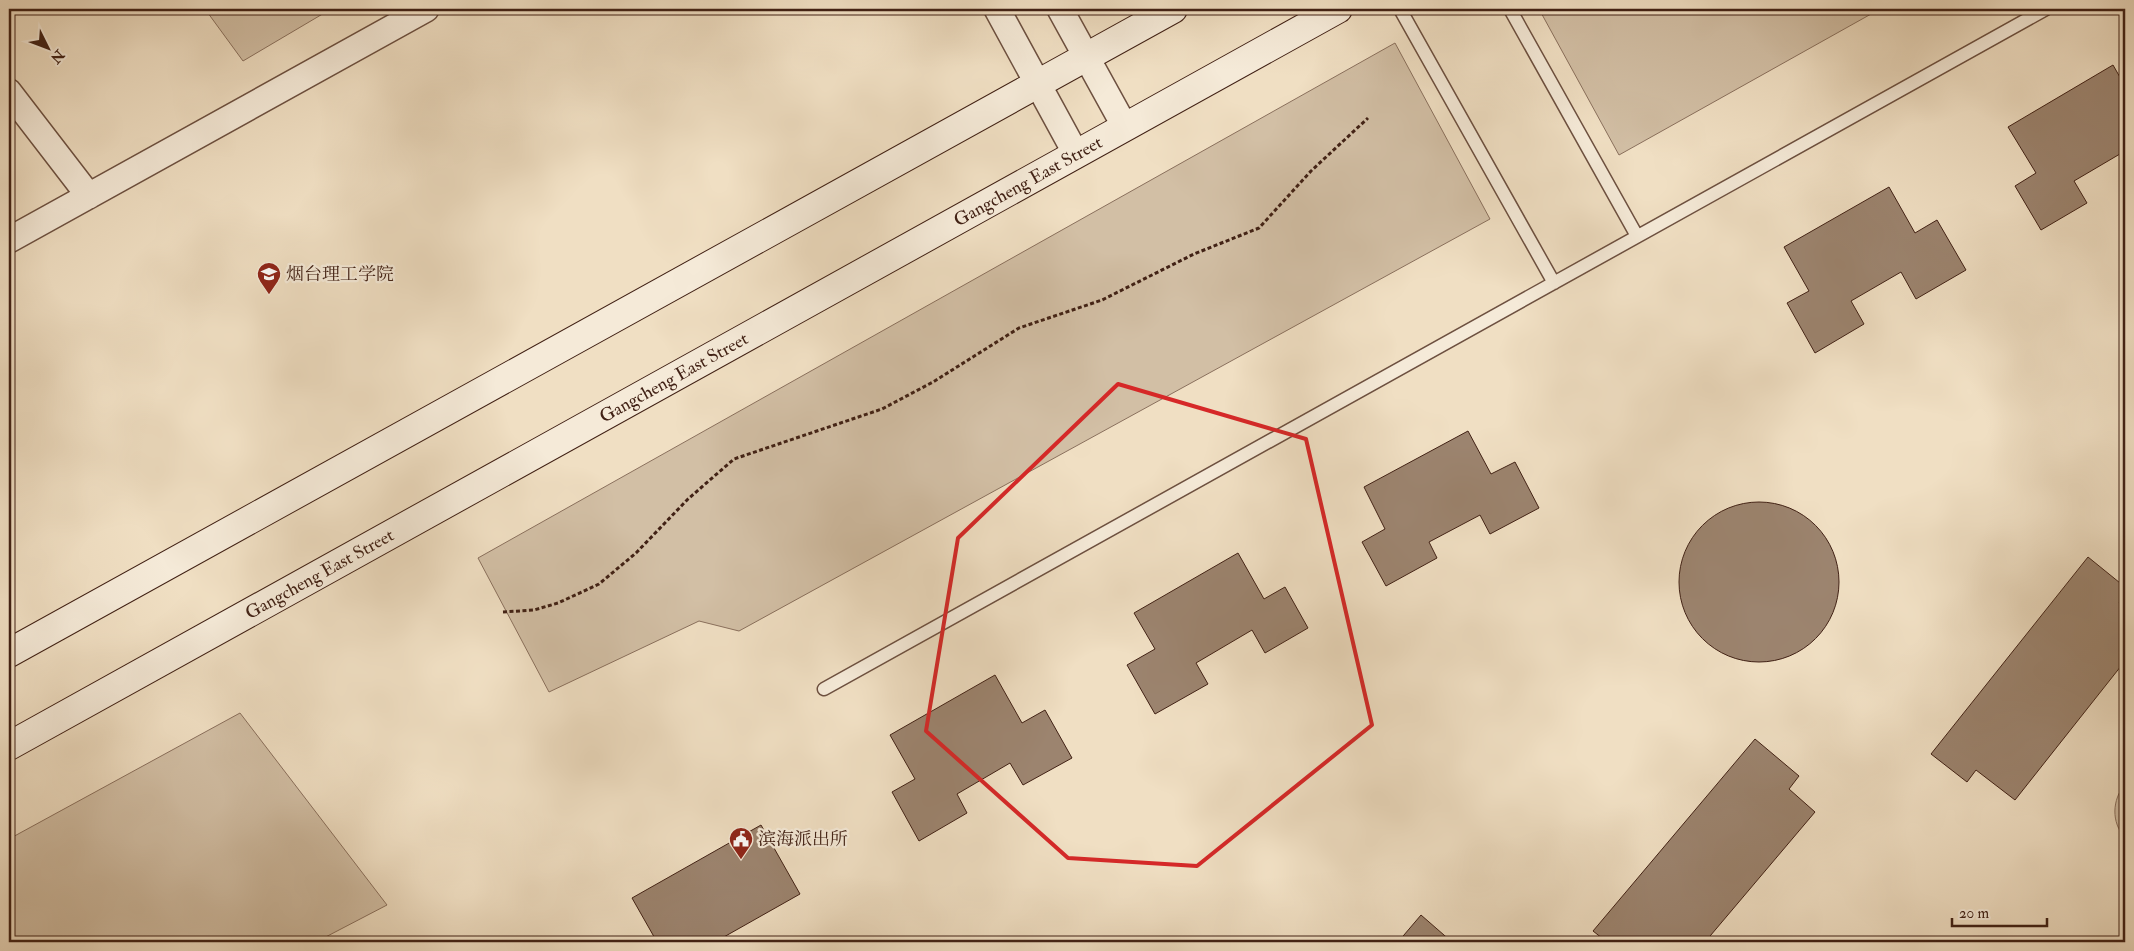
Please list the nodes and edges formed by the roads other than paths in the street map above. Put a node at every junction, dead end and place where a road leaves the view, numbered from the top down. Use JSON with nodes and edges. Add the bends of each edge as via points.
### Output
{"nodes":[{"id":1,"x":426,"y":9,"type":"edge"},
{"id":2,"x":997,"y":9,"type":"edge"},
{"id":3,"x":1060,"y":9,"type":"edge"},
{"id":4,"x":1173,"y":9,"type":"edge"},
{"id":5,"x":1338,"y":9,"type":"edge"},
{"id":6,"x":1400,"y":9,"type":"edge"},
{"id":7,"x":1510,"y":9,"type":"edge"},
{"id":8,"x":2046,"y":9,"type":"edge"},
{"id":9,"x":1086,"y":56,"type":"junction"},
{"id":10,"x":1038,"y":82,"type":"junction"},
{"id":11,"x":9,"y":92,"type":"edge"},
{"id":12,"x":1125,"y":127,"type":"junction"},
{"id":13,"x":1076,"y":154,"type":"junction"},
{"id":14,"x":89,"y":196,"type":"junction"},
{"id":15,"x":1637,"y":236,"type":"junction"},
{"id":16,"x":9,"y":240,"type":"edge"},
{"id":17,"x":1554,"y":283,"type":"junction"},
{"id":18,"x":9,"y":653,"type":"edge"},
{"id":19,"x":824,"y":689,"type":"dead end"},
{"id":20,"x":9,"y":746,"type":"edge"}],
"edges":[{"from":1,"to":14,"type":"street"},
{"from":2,"to":10,"type":"street"},
{"from":3,"to":9,"type":"street"},
{"from":4,"to":9,"type":"main road"},
{"from":5,"to":12,"type":"main road","name":"Gangcheng East Street"},
{"from":6,"to":17,"type":"lane"},
{"from":7,"to":15,"type":"lane"},
{"from":8,"to":15,"type":"lane"},
{"from":9,"to":10,"type":"main road"},
{"from":9,"to":12,"type":"street"},
{"from":10,"to":13,"type":"street"},
{"from":10,"to":18,"type":"main road"},
{"from":11,"to":14,"type":"street"},
{"from":12,"to":13,"type":"main road","name":"Gangcheng East Street"},
{"from":13,"to":20,"type":"main road","name":"Gangcheng East Street"},
{"from":14,"to":16,"type":"street"},
{"from":15,"to":17,"type":"lane"},
{"from":17,"to":19,"type":"lane"}]}
